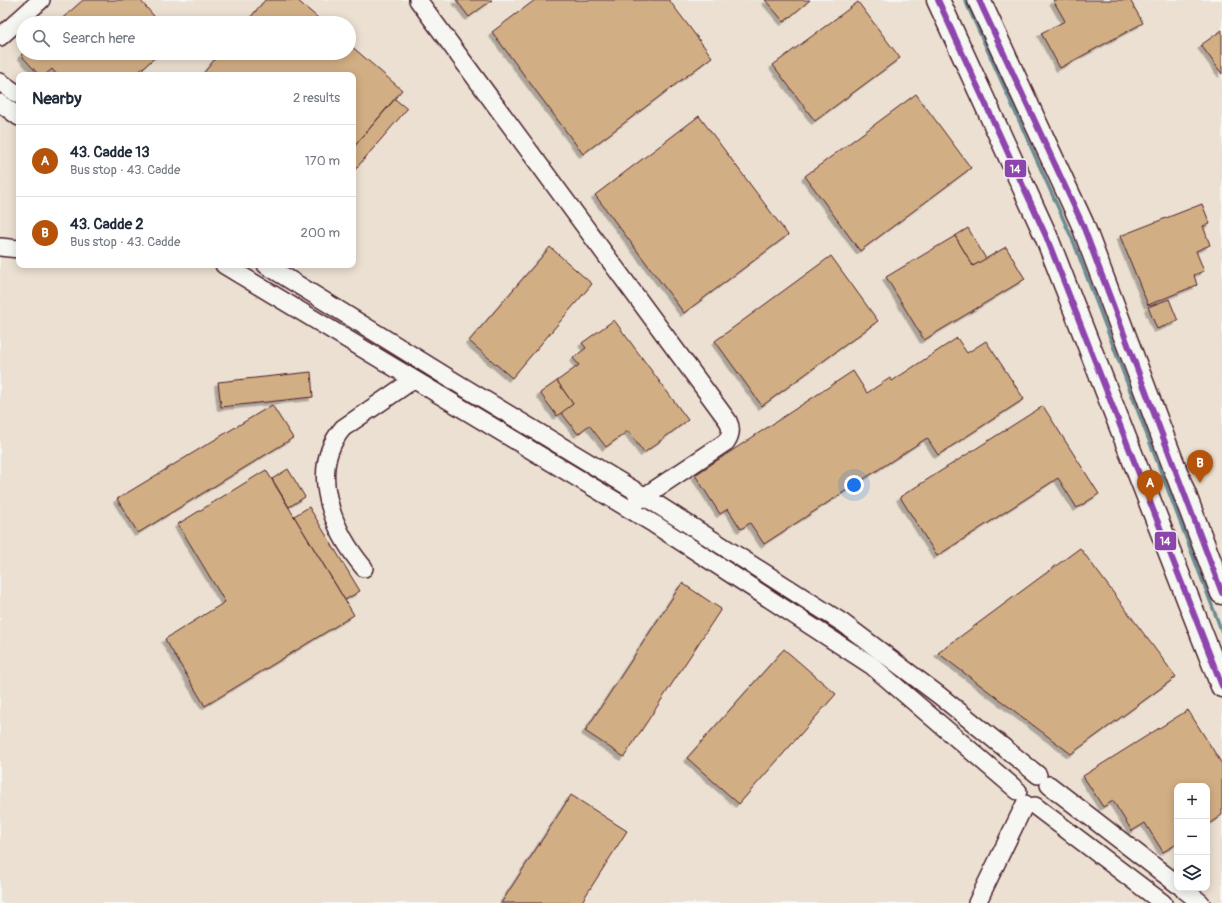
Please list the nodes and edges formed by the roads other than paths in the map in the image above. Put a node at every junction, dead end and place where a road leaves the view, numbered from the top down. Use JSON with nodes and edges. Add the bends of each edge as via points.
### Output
{"nodes":[{"id":1,"x":41,"y":0,"type":"edge"},
{"id":2,"x":418,"y":0,"type":"edge"},
{"id":3,"x":938,"y":0,"type":"edge"},
{"id":4,"x":978,"y":0,"type":"edge"},
{"id":5,"x":23,"y":16,"type":"edge"},
{"id":6,"x":16,"y":23,"type":"edge"},
{"id":7,"x":0,"y":37,"type":"edge"},
{"id":8,"x":0,"y":82,"type":"edge"},
{"id":9,"x":16,"y":93,"type":"edge"},
{"id":10,"x":0,"y":103,"type":"edge"},
{"id":11,"x":16,"y":115,"type":"edge"},
{"id":12,"x":0,"y":247,"type":"edge"},
{"id":13,"x":16,"y":249,"type":"edge"},
{"id":14,"x":229,"y":268,"type":"edge"},
{"id":15,"x":271,"y":268,"type":"edge"},
{"id":16,"x":413,"y":380,"type":"junction"},
{"id":17,"x":644,"y":496,"type":"junction"},
{"id":18,"x":628,"y":509,"type":"junction"},
{"id":19,"x":364,"y":568,"type":"dead end"},
{"id":20,"x":1222,"y":593,"type":"edge"},
{"id":21,"x":1222,"y":686,"type":"edge"},
{"id":22,"x":1044,"y":780,"type":"junction"},
{"id":23,"x":1026,"y":801,"type":"junction"},
{"id":24,"x":1174,"y":882,"type":"edge"},
{"id":25,"x":1186,"y":891,"type":"edge"},
{"id":26,"x":977,"y":903,"type":"edge"},
{"id":27,"x":1163,"y":903,"type":"edge"},
{"id":28,"x":1201,"y":903,"type":"edge"}],
"edges":[{"from":1,"to":5,"type":"street"},
{"from":2,"to":17,"type":"street","via":[[728,421],[731,430],[726,442]]},
{"from":3,"to":21,"type":"main road","via":[[1046,236]]},
{"from":4,"to":20,"type":"main road","via":[[1082,223]]},
{"from":6,"to":7,"type":"street"},
{"from":8,"to":9,"type":"street"},
{"from":10,"to":11,"type":"street"},
{"from":12,"to":13,"type":"street"},
{"from":14,"to":16,"type":"street"},
{"from":15,"to":17,"type":"street"},
{"from":16,"to":18,"type":"street"},
{"from":16,"to":19,"type":"street","via":[[344,428],[337,435],[329,452],[326,468],[327,489],[333,515],[346,543]]},
{"from":17,"to":18,"type":"street"},
{"from":17,"to":22,"type":"street","via":[[843,624],[940,696]]},
{"from":18,"to":23,"type":"street","via":[[871,665]]},
{"from":22,"to":23,"type":"street","via":[[1050,794],[1048,799],[1040,805]]},
{"from":22,"to":23,"type":"street","via":[[1028,775],[1024,778],[1018,786]]},
{"from":22,"to":24,"type":"street"},
{"from":23,"to":26,"type":"street"},
{"from":23,"to":27,"type":"street"},
{"from":25,"to":28,"type":"street"}]}
